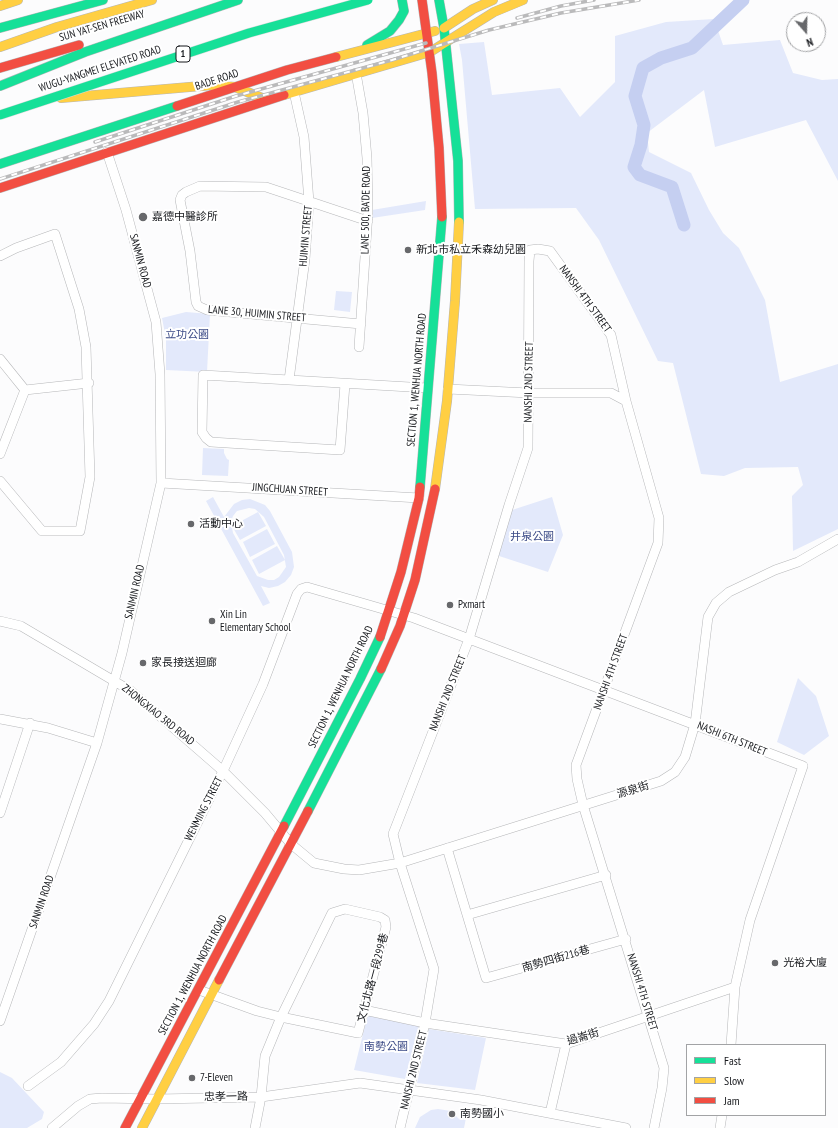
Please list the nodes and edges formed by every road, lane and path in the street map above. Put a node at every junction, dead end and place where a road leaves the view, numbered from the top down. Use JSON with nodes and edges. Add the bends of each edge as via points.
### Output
{"nodes":[{"id":1,"x":18,"y":0,"type":"edge"},
{"id":2,"x":72,"y":0,"type":"edge"},
{"id":3,"x":103,"y":0,"type":"edge"},
{"id":4,"x":152,"y":0,"type":"edge"},
{"id":5,"x":234,"y":0,"type":"edge"},
{"id":6,"x":238,"y":0,"type":"edge"},
{"id":7,"x":368,"y":0,"type":"edge"},
{"id":8,"x":402,"y":0,"type":"edge"},
{"id":9,"x":422,"y":0,"type":"edge"},
{"id":10,"x":438,"y":0,"type":"edge"},
{"id":11,"x":493,"y":0,"type":"edge"},
{"id":12,"x":523,"y":0,"type":"edge"},
{"id":13,"x":0,"y":6,"type":"edge"},
{"id":14,"x":40,"y":17,"type":"junction"},
{"id":15,"x":0,"y":28,"type":"edge"},
{"id":16,"x":444,"y":28,"type":"junction"},
{"id":17,"x":427,"y":33,"type":"junction"},
{"id":18,"x":446,"y":42,"type":"junction"},
{"id":19,"x":0,"y":47,"type":"edge"},
{"id":20,"x":430,"y":52,"type":"junction"},
{"id":21,"x":354,"y":53,"type":"junction"},
{"id":22,"x":0,"y":68,"type":"edge"},
{"id":23,"x":356,"y":73,"type":"junction"},
{"id":24,"x":0,"y":86,"type":"edge"},
{"id":25,"x":235,"y":87,"type":"junction"},
{"id":26,"x":294,"y":92,"type":"junction"},
{"id":27,"x":267,"y":100,"type":"junction"},
{"id":28,"x":0,"y":106,"type":"edge"},
{"id":29,"x":0,"y":116,"type":"edge"},
{"id":30,"x":107,"y":152,"type":"junction"},
{"id":31,"x":0,"y":164,"type":"edge"},
{"id":32,"x":0,"y":188,"type":"edge"},
{"id":33,"x":309,"y":202,"type":"junction"},
{"id":34,"x":368,"y":221,"type":"junction"},
{"id":35,"x":530,"y":250,"type":"joint"},
{"id":36,"x":0,"y":256,"type":"edge"},
{"id":37,"x":297,"y":317,"type":"junction"},
{"id":38,"x":361,"y":324,"type":"junction"},
{"id":39,"x":359,"y":347,"type":"dead end"},
{"id":40,"x":0,"y":359,"type":"edge"},
{"id":41,"x":289,"y":380,"type":"junction"},
{"id":42,"x":89,"y":384,"type":"junction"},
{"id":43,"x":346,"y":384,"type":"junction"},
{"id":44,"x":438,"y":389,"type":"junction"},
{"id":45,"x":25,"y":390,"type":"junction"},
{"id":46,"x":529,"y":393,"type":"junction"},
{"id":47,"x":626,"y":401,"type":"junction"},
{"id":48,"x":0,"y":454,"type":"edge"},
{"id":49,"x":0,"y":481,"type":"edge"},
{"id":50,"x":160,"y":482,"type":"junction"},
{"id":51,"x":419,"y":498,"type":"junction"},
{"id":52,"x":838,"y":539,"type":"edge"},
{"id":53,"x":389,"y":610,"type":"junction"},
{"id":54,"x":404,"y":615,"type":"junction"},
{"id":55,"x":0,"y":621,"type":"edge"},
{"id":56,"x":469,"y":639,"type":"junction"},
{"id":57,"x":115,"y":681,"type":"junction"},
{"id":58,"x":603,"y":692,"type":"junction"},
{"id":59,"x":0,"y":719,"type":"edge"},
{"id":60,"x":30,"y":723,"type":"junction"},
{"id":61,"x":695,"y":724,"type":"junction"},
{"id":62,"x":97,"y":743,"type":"junction"},
{"id":63,"x":223,"y":771,"type":"junction"},
{"id":64,"x":584,"y":805,"type":"junction"},
{"id":65,"x":0,"y":813,"type":"edge"},
{"id":66,"x":280,"y":832,"type":"junction"},
{"id":67,"x":291,"y":844,"type":"junction"},
{"id":68,"x":447,"y":848,"type":"junction"},
{"id":69,"x":400,"y":863,"type":"junction"},
{"id":70,"x":606,"y":874,"type":"junction"},
{"id":71,"x":467,"y":915,"type":"junction"},
{"id":72,"x":626,"y":939,"type":"junction"},
{"id":73,"x":735,"y":987,"type":"junction"},
{"id":74,"x":199,"y":990,"type":"junction"},
{"id":75,"x":212,"y":996,"type":"junction"},
{"id":76,"x":364,"y":1010,"type":"junction"},
{"id":77,"x":648,"y":1015,"type":"junction"},
{"id":78,"x":281,"y":1017,"type":"junction"},
{"id":79,"x":0,"y":1021,"type":"edge"},
{"id":80,"x":425,"y":1022,"type":"junction"},
{"id":81,"x":566,"y":1044,"type":"junction"},
{"id":82,"x":731,"y":1044,"type":"edge"},
{"id":83,"x":28,"y":1086,"type":"dead end"},
{"id":84,"x":408,"y":1089,"type":"junction"},
{"id":85,"x":261,"y":1097,"type":"junction"},
{"id":86,"x":141,"y":1099,"type":"junction"},
{"id":87,"x":157,"y":1099,"type":"junction"},
{"id":88,"x":550,"y":1113,"type":"junction"},
{"id":89,"x":722,"y":1116,"type":"edge"},
{"id":90,"x":52,"y":1128,"type":"edge"},
{"id":91,"x":125,"y":1128,"type":"edge"},
{"id":92,"x":142,"y":1128,"type":"edge"},
{"id":93,"x":255,"y":1128,"type":"edge"},
{"id":94,"x":400,"y":1128,"type":"edge"},
{"id":95,"x":626,"y":1128,"type":"edge"},
{"id":96,"x":654,"y":1128,"type":"edge"},
{"id":97,"x":720,"y":1128,"type":"edge"}],
"edges":[{"from":1,"to":13,"type":"main road"},
{"from":2,"to":14,"type":"main road"},
{"from":3,"to":14,"type":"main road"},
{"from":4,"to":19,"type":"main road","name":"SUN YAT-SEN FREEWAY","via":[[57,27]]},
{"from":5,"to":22,"type":"main road","name":"SUN YAT-SEN FREEWAY"},
{"from":6,"to":24,"type":"main road","via":[[93,50]]},
{"from":7,"to":29,"type":"main road","name":"WUGU-YANGMEI ELEVATED ROAD","number":"1","bridge":true,"via":[[249,33]]},
{"from":8,"to":21,"type":"main road","via":[[404,11],[390,31]]},
{"from":9,"to":17,"type":"main road","name":"SECTION 1, WENHUA NORTH ROAD"},
{"from":10,"to":16,"type":"main road","name":"SECTION 1, WENHUA NORTH ROAD"},
{"from":11,"to":16,"type":"main road","name":"BADE ROAD","via":[[473,9]]},
{"from":12,"to":18,"type":"main road","via":[[494,12]]},
{"from":14,"to":15,"type":"main road"},
{"from":16,"to":17,"type":"main road","name":"BADE ROAD"},
{"from":16,"to":18,"type":"main road","name":"SECTION 1, WENHUA NORTH ROAD"},
{"from":17,"to":20,"type":"main road","name":"SECTION 1, WENHUA NORTH ROAD"},
{"from":17,"to":21,"type":"main road","name":"BADE ROAD"},
{"from":18,"to":20,"type":"main road"},
{"from":18,"to":44,"type":"main road","name":"SECTION 1, WENHUA NORTH ROAD","via":[[458,161],[459,213]]},
{"from":20,"to":23,"type":"main road"},
{"from":20,"to":44,"type":"main road","name":"SECTION 1, WENHUA NORTH ROAD","via":[[442,212],[435,310]]},
{"from":21,"to":25,"type":"main road","name":"BADE ROAD","via":[[287,70]]},
{"from":23,"to":26,"type":"main road"},
{"from":23,"to":34,"type":"street","name":"LANE 500, BA'DE ROAD","via":[[367,158]]},
{"from":25,"to":27,"type":"main road"},
{"from":25,"to":28,"type":"main road","via":[[180,87],[152,92],[60,98]]},
{"from":25,"to":31,"type":"main road","name":"BADE ROAD"},
{"from":26,"to":27,"type":"main road"},
{"from":26,"to":33,"type":"street","name":"HUIMIN STREET","via":[[304,137]]},
{"from":27,"to":30,"type":"main road"},
{"from":30,"to":32,"type":"main road"},
{"from":30,"to":50,"type":"street","name":"SANMIN ROAD","via":[[126,210],[156,322],[160,374]]},
{"from":33,"to":34,"type":"street","name":"LANE 30, HUIMIN STREET"},
{"from":33,"to":37,"type":"street","name":"HUIMIN STREET"},
{"from":33,"to":37,"type":"street","name":"LANE 30, HUIMIN STREET","via":[[266,187],[223,185],[193,188],[182,195],[180,200],[198,306],[207,310]]},
{"from":34,"to":38,"type":"street","name":"LANE 500, BA'DE ROAD"},
{"from":35,"to":46,"type":"street","name":"NANSHI 2ND STREET"},
{"from":35,"to":47,"type":"street","name":"NANSHI 4TH STREET","via":[[538,248],[550,251],[611,335]]},
{"from":36,"to":42,"type":"street","via":[[55,234],[79,310]]},
{"from":37,"to":38,"type":"street","name":"LANE 30, HUIMIN STREET"},
{"from":37,"to":41,"type":"street","name":"HUIMIN STREET"},
{"from":38,"to":39,"type":"street","name":"LANE 500, BA'DE ROAD"},
{"from":40,"to":45,"type":"street"},
{"from":41,"to":43,"type":"street"},
{"from":41,"to":43,"type":"street","via":[[203,375],[202,427],[206,438],[211,442],[340,450]]},
{"from":42,"to":45,"type":"street"},
{"from":42,"to":49,"type":"street","via":[[90,477],[80,531],[42,531]]},
{"from":43,"to":44,"type":"street"},
{"from":44,"to":46,"type":"street"},
{"from":44,"to":51,"type":"main road","name":"SECTION 1, WENHUA NORTH ROAD"},
{"from":44,"to":54,"type":"main road","name":"SECTION 1, WENHUA NORTH ROAD","via":[[433,500],[415,580]]},
{"from":45,"to":48,"type":"street"},
{"from":46,"to":47,"type":"street","via":[[610,393]]},
{"from":46,"to":56,"type":"street","name":"NANSHI 2ND STREET","via":[[528,448]]},
{"from":47,"to":58,"type":"street","name":"NANSHI 4TH STREET","via":[[659,518],[658,543]]},
{"from":50,"to":51,"type":"street","name":"JINGCHUAN STREET"},
{"from":50,"to":57,"type":"street","name":"SANMIN ROAD"},
{"from":51,"to":53,"type":"main road","name":"SECTION 1, WENHUA NORTH ROAD"},
{"from":52,"to":61,"type":"street","name":"源泉街","via":[[798,562],[729,592],[716,603],[708,617]]},
{"from":53,"to":54,"type":"street","name":"NASHI 6TH STREET"},
{"from":53,"to":63,"type":"street","name":"WENMING STREET","via":[[314,588],[301,589],[263,684]]},
{"from":53,"to":66,"type":"main road","name":"SECTION 1, WENHUA NORTH ROAD","via":[[374,652]]},
{"from":54,"to":56,"type":"street","name":"NASHI 6TH STREET"},
{"from":54,"to":67,"type":"main road","name":"SECTION 1, WENHUA NORTH ROAD","via":[[378,677]]},
{"from":55,"to":57,"type":"street","name":"ZHONGXIAO 3RD ROAD","via":[[21,626]]},
{"from":56,"to":58,"type":"street","name":"NASHI 6TH STREET"},
{"from":56,"to":69,"type":"street","name":"NANSHI 2ND STREET","via":[[393,834]]},
{"from":57,"to":62,"type":"street","name":"SANMIN ROAD"},
{"from":57,"to":63,"type":"street","name":"ZHONGXIAO 3RD ROAD","via":[[177,729]]},
{"from":58,"to":61,"type":"street","name":"NASHI 6TH STREET"},
{"from":58,"to":64,"type":"street","name":"NANSHI 4TH STREET","via":[[576,765]]},
{"from":59,"to":60,"type":"street"},
{"from":60,"to":62,"type":"street"},
{"from":60,"to":65,"type":"street"},
{"from":61,"to":64,"type":"street","name":"源泉街","via":[[685,757],[675,772],[661,781]]},
{"from":61,"to":73,"type":"street","name":"NASHI 6TH STREET","via":[[803,766],[750,920]]},
{"from":62,"to":79,"type":"street","name":"SANMIN ROAD"},
{"from":63,"to":66,"type":"street","name":"ZHONGXIAO 3RD ROAD","via":[[265,813]]},
{"from":63,"to":83,"type":"street","name":"WENMING STREET","via":[[109,1002],[94,1024],[61,1062]]},
{"from":64,"to":68,"type":"street","name":"源泉街"},
{"from":64,"to":70,"type":"street","name":"NANSHI 4TH STREET"},
{"from":66,"to":67,"type":"street","name":"ZHONGXIAO 3RD ROAD"},
{"from":66,"to":74,"type":"main road","name":"SECTION 1, WENHUA NORTH ROAD"},
{"from":67,"to":69,"type":"street","name":"源泉街","via":[[314,863],[328,867],[359,870]]},
{"from":67,"to":75,"type":"main road","name":"SECTION 1, WENHUA NORTH ROAD"},
{"from":68,"to":69,"type":"street","name":"源泉街"},
{"from":68,"to":71,"type":"street"},
{"from":69,"to":80,"type":"street","name":"NANSHI 2ND STREET","via":[[434,969]]},
{"from":70,"to":71,"type":"street"},
{"from":70,"to":72,"type":"street","name":"NANSHI 4TH STREET"},
{"from":71,"to":72,"type":"street","name":"南勢四街216巷","via":[[486,978]]},
{"from":72,"to":77,"type":"street","name":"NANSHI 4TH STREET"},
{"from":73,"to":77,"type":"street","name":"過崙街"},
{"from":73,"to":82,"type":"street","name":"NASHI 6TH STREET"},
{"from":74,"to":75,"type":"street","name":"文化北路一段299巷"},
{"from":74,"to":86,"type":"main road","name":"SECTION 1, WENHUA NORTH ROAD"},
{"from":75,"to":78,"type":"street","name":"文化北路一段299巷"},
{"from":75,"to":87,"type":"main road","name":"SECTION 1, WENHUA NORTH ROAD"},
{"from":76,"to":78,"type":"street","name":"文化北路一段299巷","via":[[358,1033]]},
{"from":76,"to":78,"type":"street","name":"文化北路一段299巷","via":[[386,927],[385,920],[345,909],[332,913]]},
{"from":76,"to":80,"type":"street","name":"過崙街"},
{"from":77,"to":81,"type":"street","name":"過崙街"},
{"from":77,"to":96,"type":"street","name":"NANSHI 4TH STREET","via":[[664,1068]]},
{"from":78,"to":85,"type":"street","name":"文化北路一段299巷","via":[[265,1056]]},
{"from":80,"to":81,"type":"street","name":"過崙街"},
{"from":80,"to":84,"type":"street","name":"NANSHI 2ND STREET"},
{"from":81,"to":88,"type":"street"},
{"from":84,"to":85,"type":"street","name":"忠孝一路","via":[[360,1083]]},
{"from":84,"to":88,"type":"street","name":"忠孝一路"},
{"from":84,"to":94,"type":"street","name":"NANSHI 2ND STREET"},
{"from":85,"to":87,"type":"street","name":"忠孝一路"},
{"from":85,"to":93,"type":"street","name":"文化北路一段299巷"},
{"from":86,"to":87,"type":"street","name":"忠孝一路"},
{"from":86,"to":90,"type":"street","name":"忠孝一路","via":[[90,1099]]},
{"from":86,"to":91,"type":"main road","name":"SECTION 1, WENHUA NORTH ROAD"},
{"from":87,"to":92,"type":"main road","name":"SECTION 1, WENHUA NORTH ROAD"},
{"from":88,"to":95,"type":"street","name":"忠孝一路"},
{"from":89,"to":97,"type":"street"}]}
